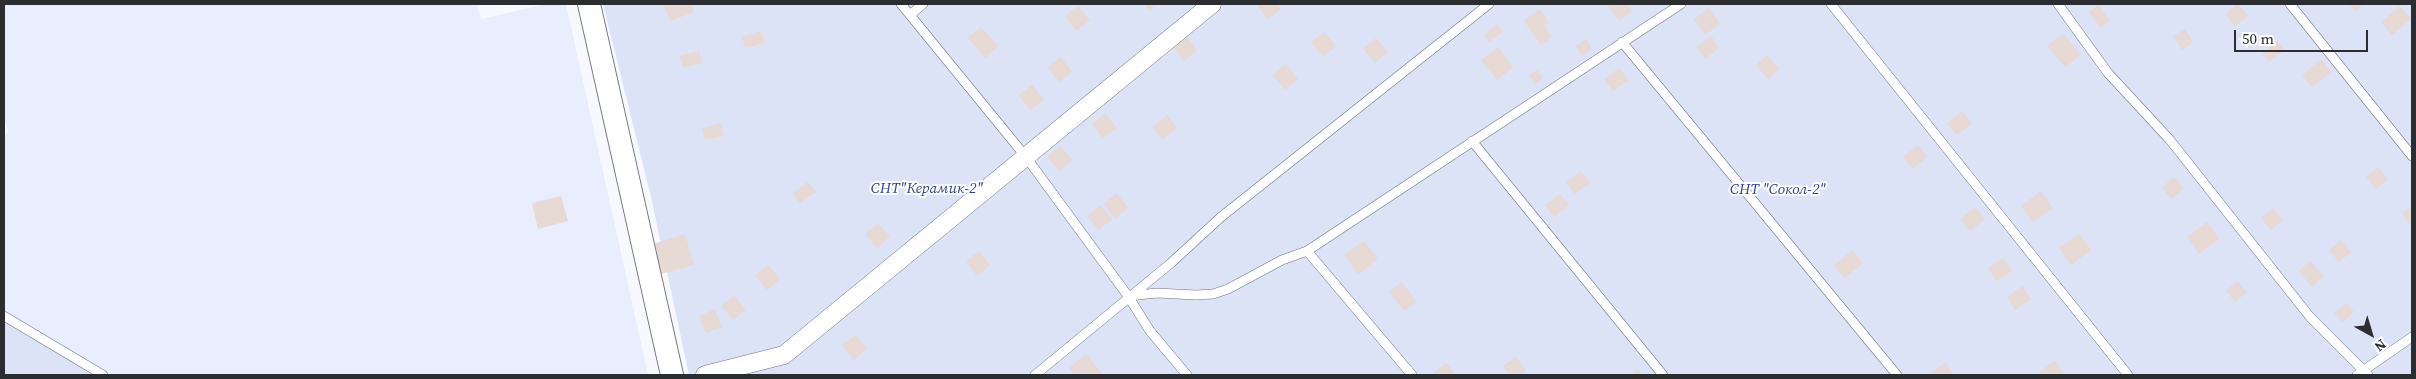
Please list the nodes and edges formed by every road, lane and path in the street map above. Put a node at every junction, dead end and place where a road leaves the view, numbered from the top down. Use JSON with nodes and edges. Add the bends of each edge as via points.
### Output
{"nodes":[{"id":1,"x":589,"y":4,"type":"edge"},
{"id":2,"x":901,"y":4,"type":"edge"},
{"id":3,"x":923,"y":4,"type":"edge"},
{"id":4,"x":1212,"y":4,"type":"edge"},
{"id":5,"x":1489,"y":4,"type":"edge"},
{"id":6,"x":1681,"y":4,"type":"edge"},
{"id":7,"x":1831,"y":4,"type":"edge"},
{"id":8,"x":2058,"y":4,"type":"edge"},
{"id":9,"x":2290,"y":4,"type":"edge"},
{"id":10,"x":910,"y":15,"type":"junction"},
{"id":11,"x":1622,"y":42,"type":"junction"},
{"id":12,"x":1472,"y":141,"type":"junction"},
{"id":13,"x":2412,"y":156,"type":"edge"},
{"id":14,"x":1026,"y":157,"type":"junction"},
{"id":15,"x":1307,"y":251,"type":"junction"},
{"id":16,"x":1128,"y":296,"type":"junction"},
{"id":17,"x":4,"y":316,"type":"edge"},
{"id":18,"x":2412,"y":337,"type":"edge"},
{"id":19,"x":2363,"y":374,"type":"edge"},
{"id":20,"x":102,"y":375,"type":"edge"},
{"id":21,"x":672,"y":375,"type":"edge"},
{"id":22,"x":704,"y":375,"type":"edge"},
{"id":23,"x":1035,"y":375,"type":"edge"},
{"id":24,"x":1187,"y":375,"type":"edge"},
{"id":25,"x":1412,"y":375,"type":"edge"},
{"id":26,"x":1663,"y":375,"type":"edge"},
{"id":27,"x":1898,"y":375,"type":"edge"},
{"id":28,"x":2128,"y":375,"type":"edge"}],
"edges":[{"from":1,"to":21,"type":"street"},
{"from":2,"to":10,"type":"lane"},
{"from":3,"to":10,"type":"lane"},
{"from":4,"to":14,"type":"street"},
{"from":5,"to":16,"type":"lane"},
{"from":6,"to":11,"type":"lane"},
{"from":7,"to":28,"type":"lane"},
{"from":8,"to":19,"type":"lane","via":[[2108,73],[2170,140],[2310,317]]},
{"from":9,"to":13,"type":"lane"},
{"from":10,"to":14,"type":"lane"},
{"from":11,"to":12,"type":"lane"},
{"from":11,"to":27,"type":"lane"},
{"from":12,"to":15,"type":"lane"},
{"from":12,"to":26,"type":"lane"},
{"from":14,"to":16,"type":"lane"},
{"from":14,"to":22,"type":"street","via":[[784,355]]},
{"from":15,"to":16,"type":"lane","via":[[1213,294],[1196,296],[1157,292]]},
{"from":15,"to":25,"type":"lane"},
{"from":16,"to":23,"type":"lane"},
{"from":16,"to":24,"type":"lane","via":[[1150,330]]},
{"from":17,"to":20,"type":"lane"},
{"from":18,"to":19,"type":"lane"}]}
